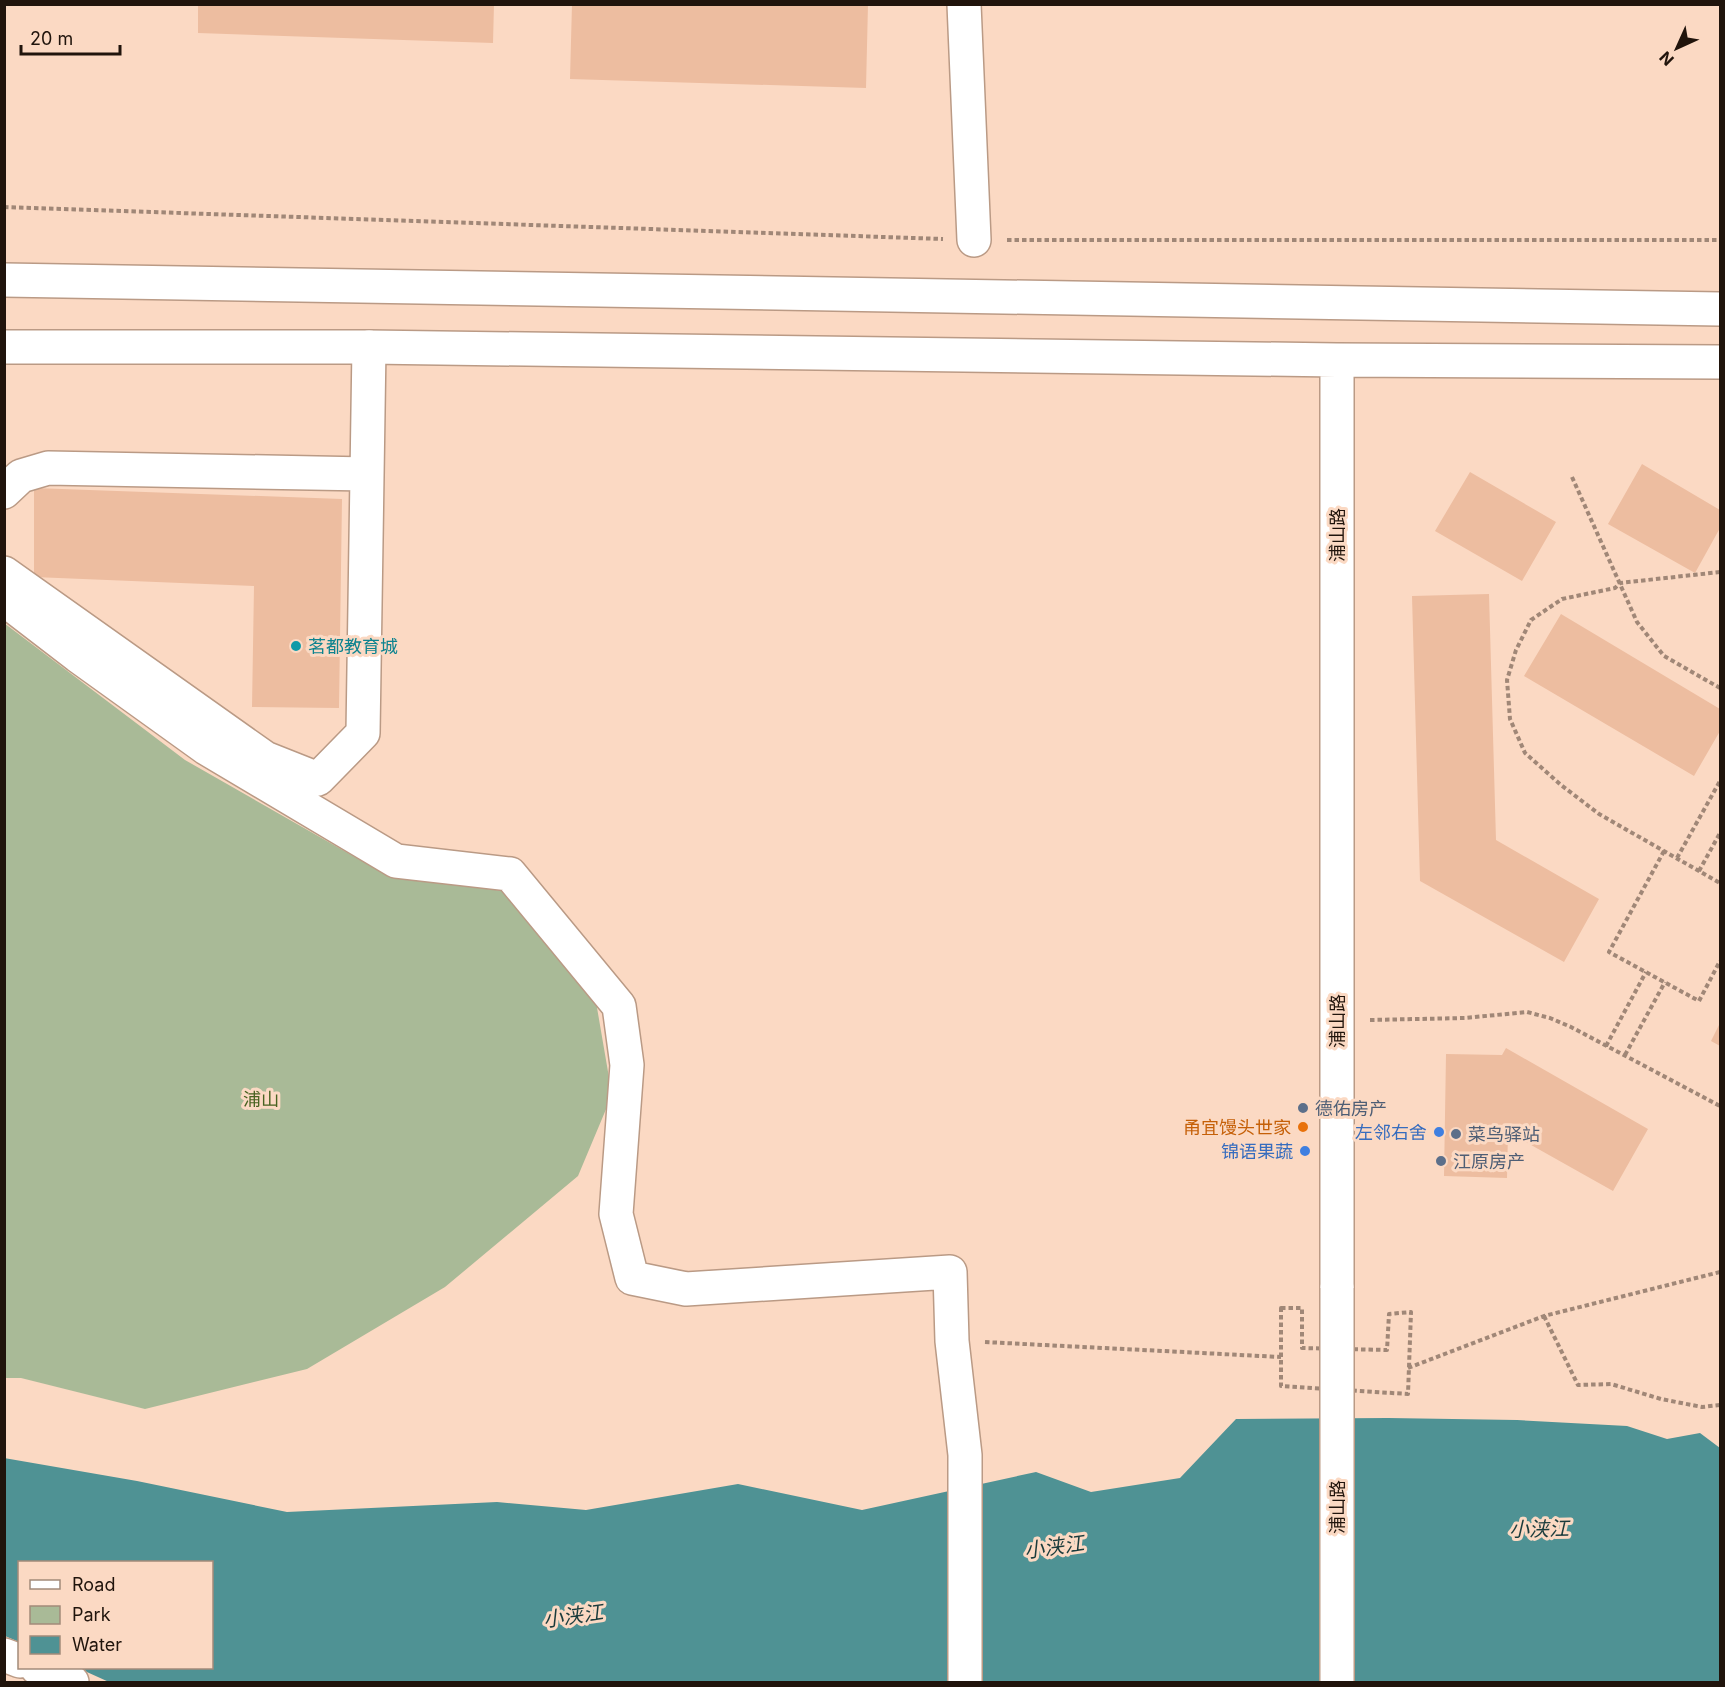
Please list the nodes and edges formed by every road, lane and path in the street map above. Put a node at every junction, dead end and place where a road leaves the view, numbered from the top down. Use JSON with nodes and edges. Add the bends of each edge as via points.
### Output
{"nodes":[{"id":1,"x":964,"y":4,"type":"edge"},
{"id":2,"x":4,"y":207,"type":"edge"},
{"id":3,"x":974,"y":240,"type":"junction"},
{"id":4,"x":1720,"y":240,"type":"edge"},
{"id":5,"x":4,"y":280,"type":"edge"},
{"id":6,"x":1720,"y":309,"type":"edge"},
{"id":7,"x":4,"y":347,"type":"edge"},
{"id":8,"x":369,"y":347,"type":"junction"},
{"id":9,"x":1336,"y":360,"type":"junction"},
{"id":10,"x":1720,"y":362,"type":"edge"},
{"id":11,"x":368,"y":474,"type":"junction"},
{"id":12,"x":1572,"y":477,"type":"dead end"},
{"id":13,"x":4,"y":492,"type":"edge"},
{"id":14,"x":1720,"y":572,"type":"edge"},
{"id":15,"x":4,"y":573,"type":"edge"},
{"id":16,"x":1620,"y":583,"type":"junction"},
{"id":17,"x":4,"y":599,"type":"edge"},
{"id":18,"x":1720,"y":688,"type":"edge"},
{"id":19,"x":1720,"y":781,"type":"edge"},
{"id":20,"x":1720,"y":833,"type":"edge"},
{"id":21,"x":1664,"y":851,"type":"junction"},
{"id":22,"x":1677,"y":858,"type":"junction"},
{"id":23,"x":1700,"y":871,"type":"junction"},
{"id":24,"x":1720,"y":883,"type":"edge"},
{"id":25,"x":1720,"y":961,"type":"edge"},
{"id":26,"x":1646,"y":972,"type":"junction"},
{"id":27,"x":1665,"y":982,"type":"junction"},
{"id":28,"x":1337,"y":1020,"type":"junction"},
{"id":29,"x":1606,"y":1046,"type":"junction"},
{"id":30,"x":1625,"y":1055,"type":"junction"},
{"id":31,"x":1720,"y":1106,"type":"edge"},
{"id":32,"x":1720,"y":1272,"type":"edge"},
{"id":33,"x":1544,"y":1316,"type":"junction"},
{"id":34,"x":952,"y":1341,"type":"junction"},
{"id":35,"x":1337,"y":1350,"type":"junction"},
{"id":36,"x":1281,"y":1356,"type":"junction"},
{"id":37,"x":1407,"y":1368,"type":"junction"},
{"id":38,"x":1281,"y":1386,"type":"dead end"},
{"id":39,"x":1408,"y":1394,"type":"dead end"},
{"id":40,"x":1720,"y":1405,"type":"edge"},
{"id":41,"x":39,"y":1669,"type":"edge"},
{"id":42,"x":72,"y":1683,"type":"edge"},
{"id":43,"x":965,"y":1683,"type":"edge"},
{"id":44,"x":1337,"y":1683,"type":"edge"}],
"edges":[{"from":1,"to":3,"type":"street"},
{"from":2,"to":3,"type":"path"},
{"from":3,"to":4,"type":"path"},
{"from":5,"to":6,"type":"street"},
{"from":7,"to":8,"type":"street"},
{"from":8,"to":9,"type":"street"},
{"from":8,"to":11,"type":"street"},
{"from":9,"to":10,"type":"street"},
{"from":9,"to":28,"type":"street","name":"浦山路"},
{"from":11,"to":13,"type":"street","via":[[48,468],[21,476]]},
{"from":11,"to":15,"type":"street","via":[[363,733],[318,779],[265,758]]},
{"from":12,"to":16,"type":"path"},
{"from":14,"to":16,"type":"path"},
{"from":16,"to":18,"type":"path","via":[[1637,621],[1664,656]]},
{"from":16,"to":21,"type":"path","via":[[1615,588],[1562,599],[1531,620],[1507,680],[1510,719],[1525,753],[1554,778],[1599,814]]},
{"from":17,"to":34,"type":"street","via":[[206,748],[396,861],[510,874],[619,1006],[627,1065],[616,1214],[632,1278],[686,1289],[950,1272]]},
{"from":19,"to":22,"type":"path"},
{"from":20,"to":23,"type":"path"},
{"from":21,"to":22,"type":"path"},
{"from":21,"to":26,"type":"path","via":[[1609,952]]},
{"from":22,"to":23,"type":"path"},
{"from":23,"to":24,"type":"path"},
{"from":25,"to":27,"type":"path","via":[[1699,1001]]},
{"from":26,"to":27,"type":"path"},
{"from":26,"to":29,"type":"path"},
{"from":27,"to":30,"type":"path"},
{"from":28,"to":29,"type":"path","via":[[1527,1012],[1550,1018]]},
{"from":28,"to":35,"type":"street","name":"浦山路","bridge":true},
{"from":29,"to":30,"type":"path"},
{"from":30,"to":31,"type":"path"},
{"from":32,"to":33,"type":"path"},
{"from":33,"to":37,"type":"path"},
{"from":33,"to":40,"type":"path","via":[[1578,1385],[1611,1384],[1702,1407]]},
{"from":34,"to":36,"type":"path"},
{"from":34,"to":43,"type":"street","via":[[965,1455]]},
{"from":35,"to":36,"type":"path","via":[[1302,1348],[1302,1308],[1281,1308]]},
{"from":35,"to":37,"type":"path","via":[[1387,1350],[1389,1314],[1411,1312]]},
{"from":35,"to":44,"type":"street","name":"浦山路","bridge":true},
{"from":36,"to":38,"type":"path"},
{"from":37,"to":39,"type":"path"},
{"from":41,"to":42,"type":"street"}]}
